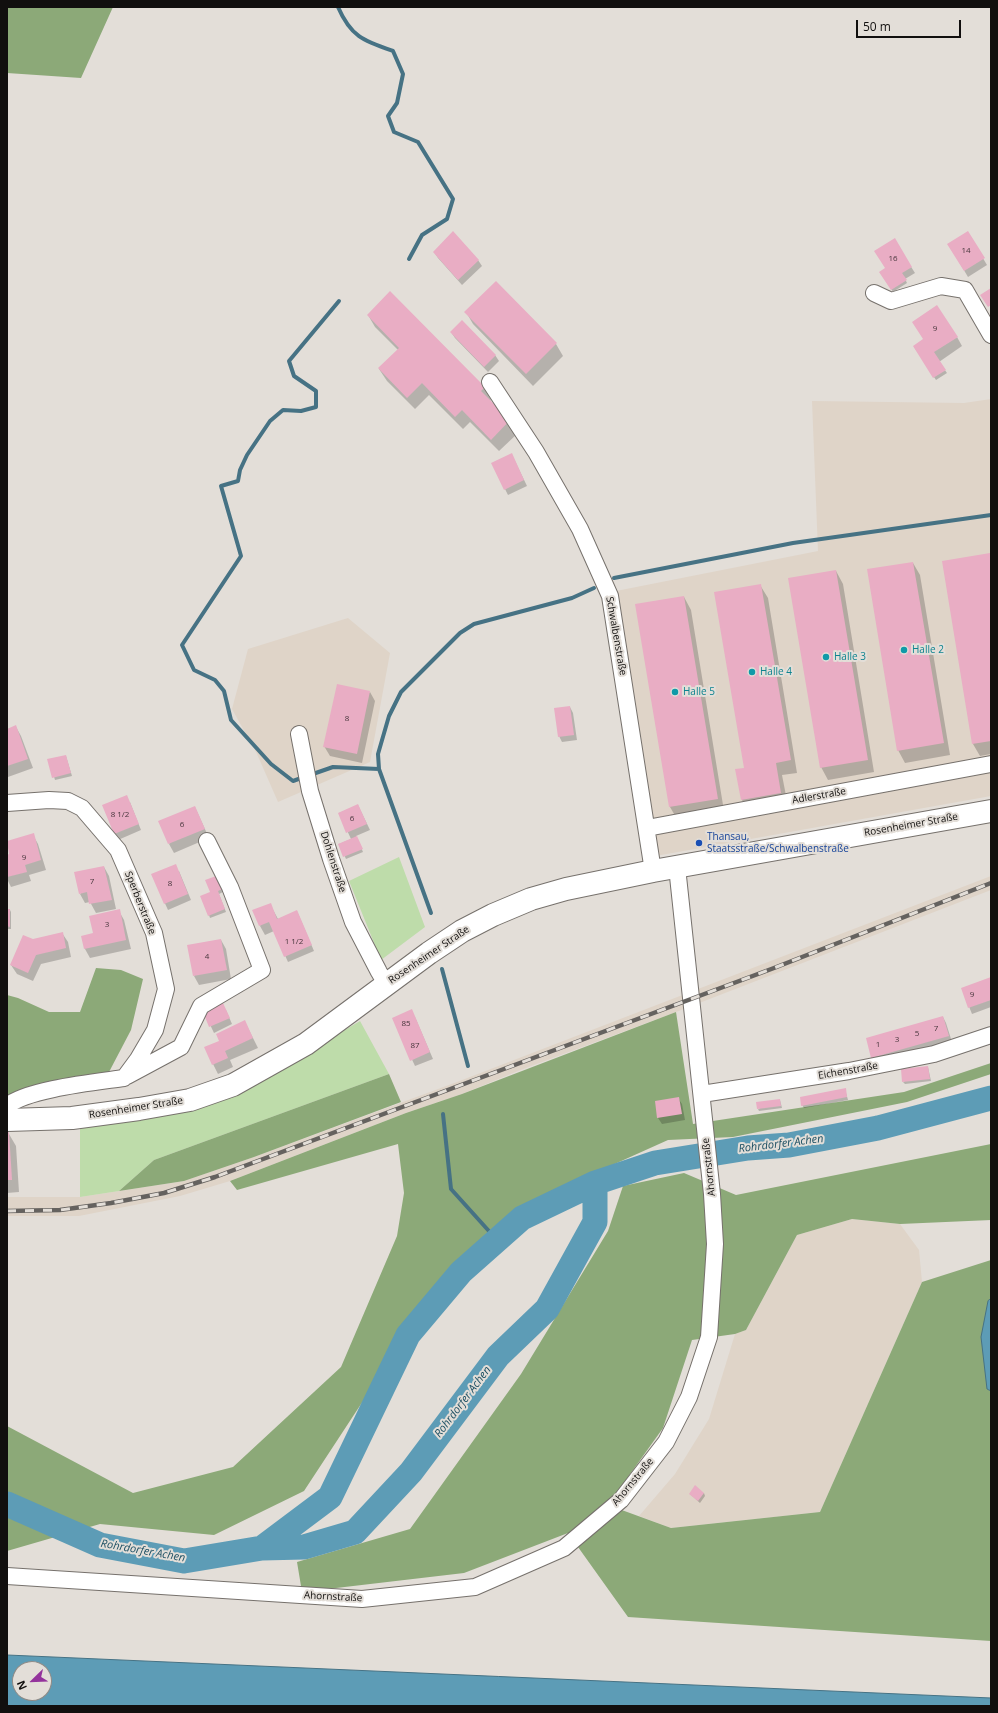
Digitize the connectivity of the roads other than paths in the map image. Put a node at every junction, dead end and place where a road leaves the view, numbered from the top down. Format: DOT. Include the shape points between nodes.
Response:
graph roads {
  1 [pos="874,294"];
  2 [pos="991,335"];
  3 [pos="490,382"];
  4 [pos="299,734"];
  5 [pos="991,764"];
  6 [pos="7,803"];
  7 [pos="991,811"];
  8 [pos="647,828"];
  9 [pos="207,841"];
  10 [pos="677,867"];
  11 [pos="653,871"];
  12 [pos="386,984"];
  13 [pos="991,1035"];
  14 [pos="124,1078"];
  15 [pos="702,1094"];
  16 [pos="7,1106"];
  17 [pos="7,1120"];
  18 [pos="7,1576"];
  1 -- 2 [label="street" via="890,301 940,286 965,290"];
  3 -- 8 [label="street, Schwalbenstraße" via="536,452 580,529 610,596"];
  4 -- 12 [label="street, Dohlenstraße" via="310,791 331,859 353,922"];
  5 -- 8 [label="street, Adlerstraße"];
  6 -- 14 [label="street, Sperberstraße" via="68,800 82,808 118,850 154,933 166,989 155,1030"];
  7 -- 10 [label="main road, Rosenheimer Straße"];
  8 -- 11 [label="street, Schwalbenstraße"];
  9 -- 14 [label="street" via="230,887 262,970 201,1006 181,1047"];
  10 -- 11 [label="main road, Rosenheimer Straße"];
  10 -- 15 [label="street, Ahornstraße"];
  11 -- 12 [label="main road, Rosenheimer Straße" via="566,889 531,899 493,915 462,931"];
  12 -- 17 [label="main road, Rosenheimer Straße" via="306,1044 233,1085 190,1100 139,1109 72,1118"];
  13 -- 15 [label="street, Eichenstraße" via="934,1054 849,1071"];
  14 -- 16 [label="street" via="36,1093 11,1102"];
  15 -- 18 [label="street, Ahornstraße" via="715,1244 709,1337 689,1398 666,1442 621,1500 564,1548 475,1587 362,1599"];
}
